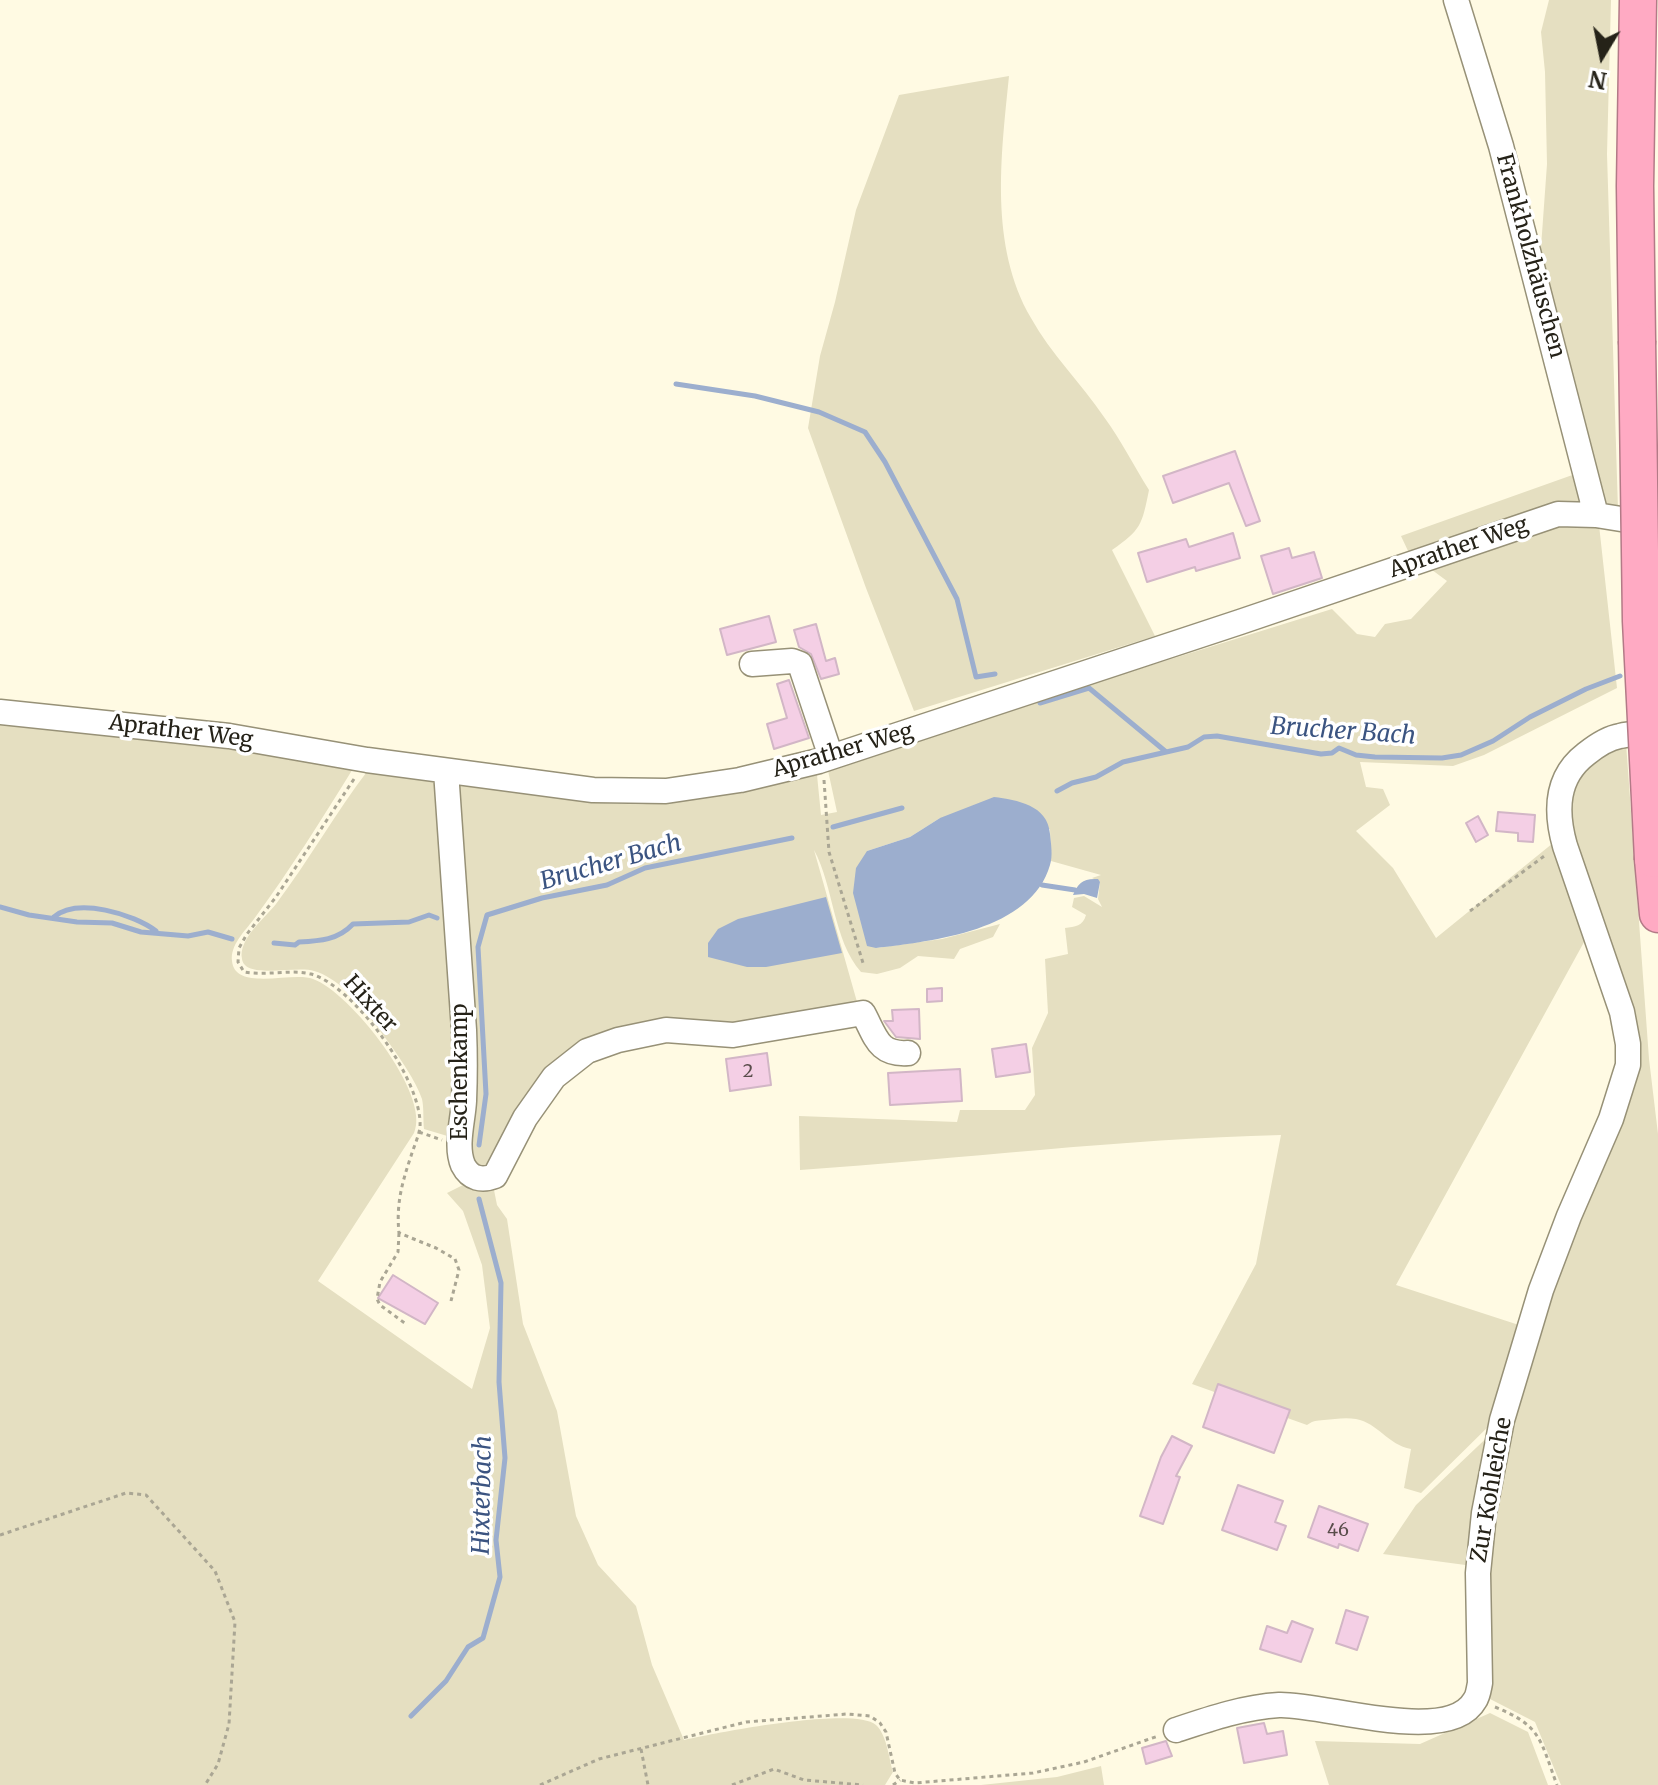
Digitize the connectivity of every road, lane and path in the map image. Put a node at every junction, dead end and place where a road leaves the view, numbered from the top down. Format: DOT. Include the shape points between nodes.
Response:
graph roads {
  1 [pos="1456,0"];
  2 [pos="1638,0"];
  3 [pos="1596,515"];
  4 [pos="1658,525"];
  5 [pos="752,664"];
  6 [pos="0,712"];
  7 [pos="1658,731"];
  8 [pos="825,759"];
  9 [pos="367,760"];
  10 [pos="446,771"];
  11 [pos="1565,846"];
  12 [pos="1470,911"];
  13 [pos="1658,914"];
  14 [pos="863,963"];
  15 [pos="908,1053"];
  16 [pos="399,1233"];
  17 [pos="451,1301"];
  18 [pos="406,1324"];
  19 [pos="0,1535"];
  20 [pos="1476,1699"];
  21 [pos="1176,1730"];
  22 [pos="641,1749"];
  23 [pos="900,1780"];
  24 [pos="205,1785"];
  25 [pos="540,1785"];
  26 [pos="648,1785"];
  27 [pos="732,1785"];
  28 [pos="863,1785"];
  29 [pos="893,1785"];
  30 [pos="1557,1785"];
  1 -- 3 [label="street, Frankholzhäuschen" via="1501,146"];
  2 -- 13 [label="highway, bridge" via="1641,621"];
  3 -- 4 [label="street, Aprather Weg"];
  3 -- 8 [label="street, Aprather Weg" via="1558,514"];
  5 -- 8 [label="street" via="800,664"];
  6 -- 9 [label="street, Aprather Weg" via="229,736"];
  7 -- 11 [label="street, Zur Kohleiche" via="1617,736 1569,769 1558,804"];
  8 -- 10 [label="street, Aprather Weg" via="666,791 593,790"];
  8 -- 14 [label="path" via="829,852"];
  9 -- 10 [label="street, Aprather Weg"];
  9 -- 16 [label="path, Hixter" via="247,934 238,962 244,972 295,972 330,982 380,1037 407,1078 420,1124 398,1194"];
  10 -- 15 [label="street, Eschenkamp" via="465,1041 460,1147 463,1165 472,1176 495,1176 554,1077 587,1051 618,1040 666,1030 733,1035 863,1013 882,1048"];
  11 -- 12 [label="path"];
  11 -- 20 [label="street, Zur Kohleiche" via="1622,1012 1628,1065 1541,1290 1502,1420 1478,1573"];
  16 -- 17 [label="path" via="455,1259 459,1270"];
  16 -- 18 [label="path, Hixter" via="398,1252 380,1282 377,1299"];
  19 -- 24 [label="path" via="126,1493 146,1495 215,1571 235,1622 229,1724 218,1764"];
  20 -- 21 [label="street" via="1462,1713 1429,1722 1281,1705"];
  20 -- 30 [label="path" via="1521,1717 1536,1732"];
  21 -- 23 [label="path" via="1084,1762 1033,1773"];
  22 -- 23 [label="path" via="746,1722 870,1716 886,1732"];
  22 -- 25 [label="path" via="599,1759"];
  22 -- 26 [label="path"];
  23 -- 29 [label="path"];
  27 -- 28 [label="path" via="774,1769 804,1780"];
}
